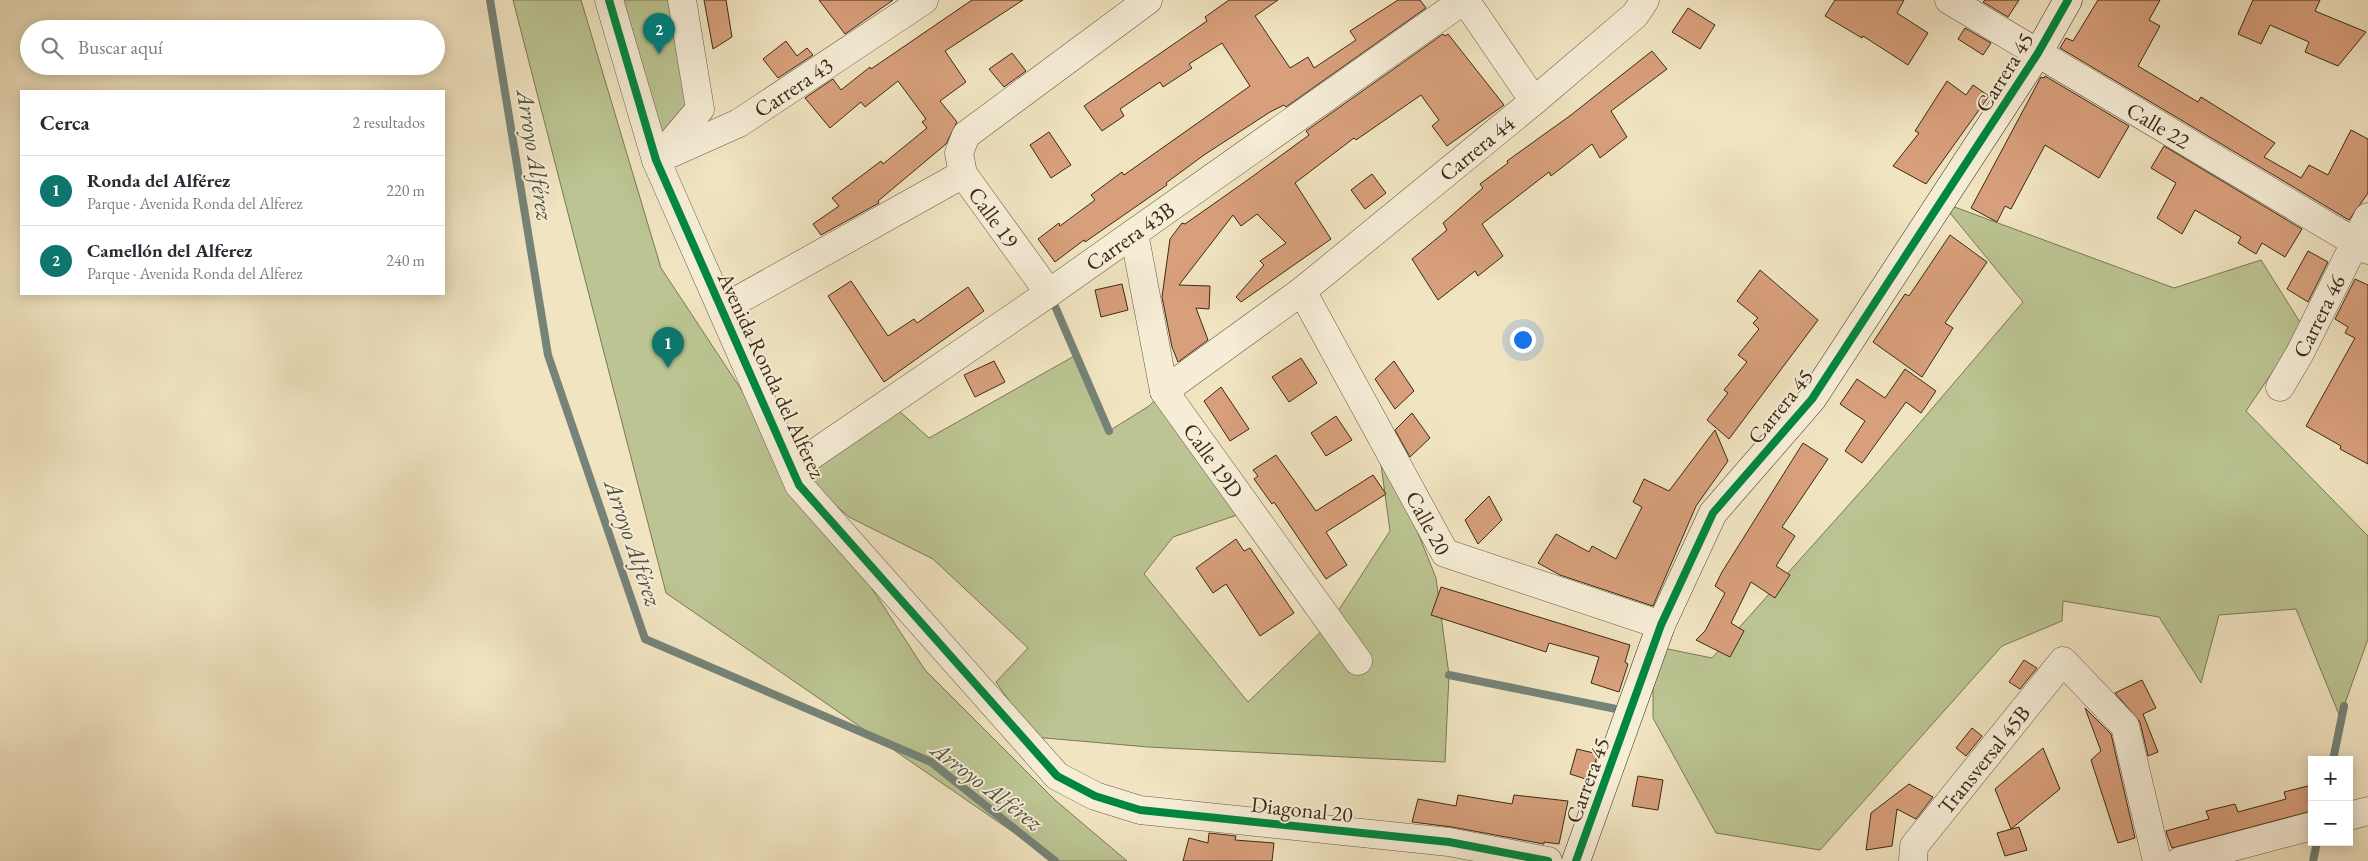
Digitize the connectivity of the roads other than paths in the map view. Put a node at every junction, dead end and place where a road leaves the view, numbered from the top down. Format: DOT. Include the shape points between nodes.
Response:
graph roads {
  1 [pos="609,0"];
  2 [pos="682,0"];
  3 [pos="924,0"];
  4 [pos="1148,0"];
  5 [pos="1465,0"];
  6 [pos="1645,0"];
  7 [pos="1949,0"];
  8 [pos="2068,0"];
  9 [pos="2038,53"];
  10 [pos="1534,101"];
  11 [pos="656,160"];
  12 [pos="963,174"];
  13 [pos="2368,217"];
  14 [pos="1134,233"];
  15 [pos="2362,246"];
  16 [pos="1302,291"];
  17 [pos="1049,293"];
  18 [pos="722,309"];
  19 [pos="2280,387"];
  20 [pos="1164,392"];
  21 [pos="793,468"];
  22 [pos="1661,626"];
  23 [pos="1358,661"];
  24 [pos="1057,776"];
  25 [pos="2368,811"];
  26 [pos="2353,815"];
  27 [pos="2308,827"];
  28 [pos="1548,861"];
  29 [pos="1576,861"];
  30 [pos="1913,861"];
  31 [pos="2157,861"];
  32 [pos="2180,861"];
  1 -- 11 [label="street, Avenida Ronda del Alferez"];
  2 -- 11 [label="street" via="700,109"];
  3 -- 11 [label="street, Carrera 43" via="740,123"];
  4 -- 12 [label="street, Calle 19" via="966,135 960,153"];
  5 -- 10 [label="street"];
  5 -- 14 [label="street, Carrera 43B"];
  6 -- 10 [label="street, Carrera 44" via="1635,15"];
  7 -- 9 [label="street, Calle 22"];
  8 -- 9 [label="street, Carrera 45"];
  9 -- 15 [label="street, Calle 22"];
  9 -- 22 [label="street, Carrera 45" via="1812,400 1713,513"];
  10 -- 16 [label="street, Carrera 44"];
  11 -- 18 [label="street, Avenida Ronda del Alferez"];
  12 -- 17 [label="street, Calle 19"];
  12 -- 18 [label="street"];
  13 -- 15 [label="street, Carrera 46"];
  14 -- 17 [label="street, Carrera 43B"];
  14 -- 20 [label="street, Calle 19D"];
  15 -- 19 [label="street, Carrera 46"];
  16 -- 20 [label="street, Carrera 44"];
  16 -- 22 [label="street, Calle 20" via="1445,553"];
  17 -- 21 [label="street, Carrera 43B"];
  18 -- 21 [label="street, Avenida Ronda del Alferez"];
  20 -- 23 [label="street, Calle 19D"];
  21 -- 24 [label="street, Avenida Ronda del Alferez" via="799,484"];
  22 -- 29 [label="street, Carrera 45"];
  24 -- 28 [label="street, Diagonal 20" via="1096,796 1140,810 1449,842"];
  25 -- 26 [label="street"];
  27 -- 32 [label="street"];
  30 -- 31 [label="street, Transversal 45B" via="1914,846 2063,661 2125,726"];
}
